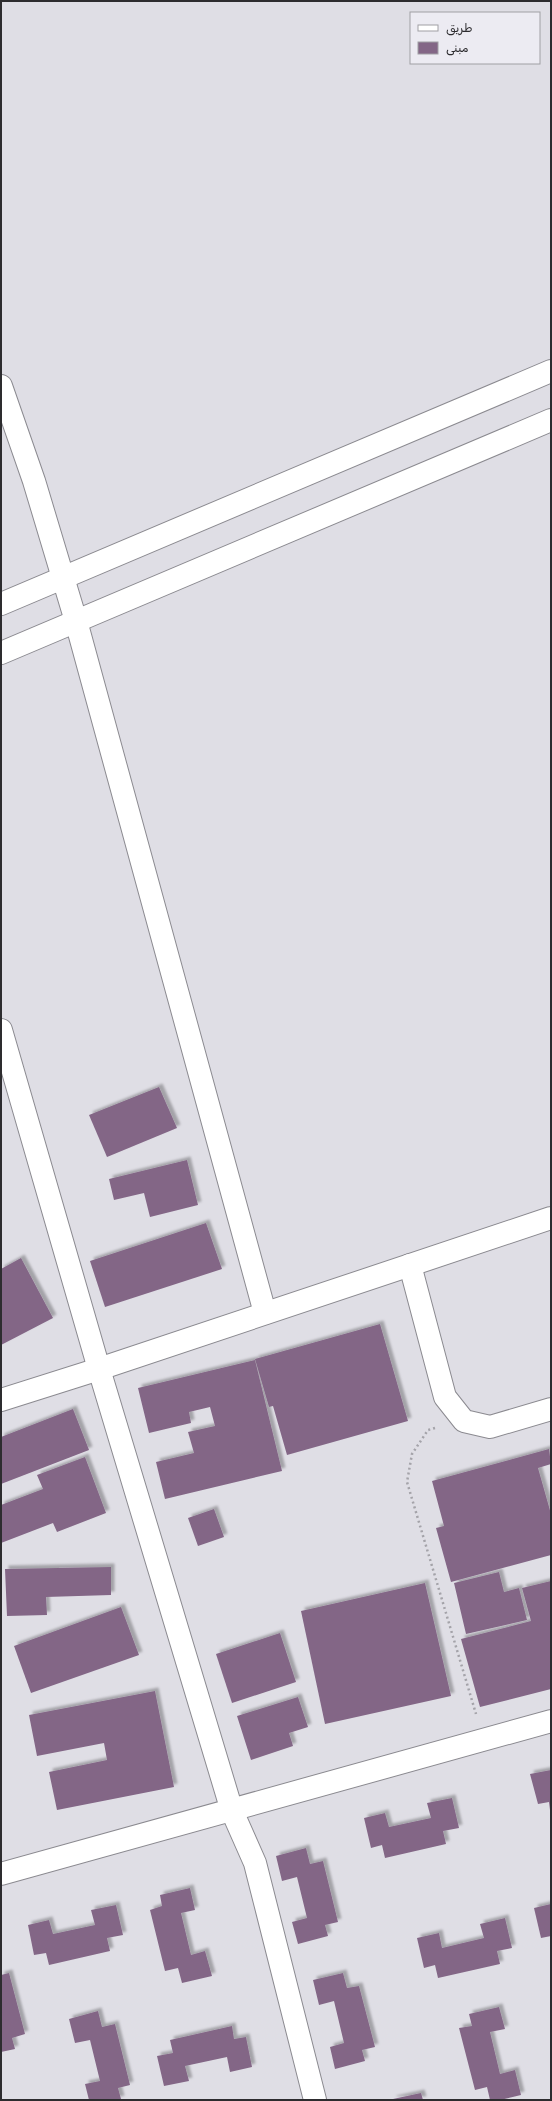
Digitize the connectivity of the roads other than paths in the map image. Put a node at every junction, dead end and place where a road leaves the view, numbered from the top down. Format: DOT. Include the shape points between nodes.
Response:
graph roads {
  1 [pos="551,371"];
  2 [pos="1,386"];
  3 [pos="551,420"];
  4 [pos="1,604"];
  5 [pos="76,621"];
  6 [pos="1,653"];
  7 [pos="1,1030"];
  8 [pos="551,1218"];
  9 [pos="410,1265"];
  10 [pos="265,1313"];
  11 [pos="100,1369"];
  12 [pos="1,1400"];
  13 [pos="551,1409"];
  14 [pos="551,1721"];
  15 [pos="232,1810"];
  16 [pos="1,1874"];
  17 [pos="315,2100"];
  1 -- 4 [label="street"];
  2 -- 5 [label="street" via="34,481"];
  3 -- 5 [label="street"];
  5 -- 6 [label="street"];
  5 -- 10 [label="street"];
  7 -- 11 [label="street"];
  8 -- 9 [label="street"];
  9 -- 10 [label="street"];
  9 -- 13 [label="street" via="446,1397 464,1421 490,1427"];
  10 -- 11 [label="street"];
  11 -- 12 [label="street"];
  11 -- 15 [label="street"];
  14 -- 15 [label="street"];
  15 -- 16 [label="street"];
  15 -- 17 [label="street" via="255,1863"];
}
